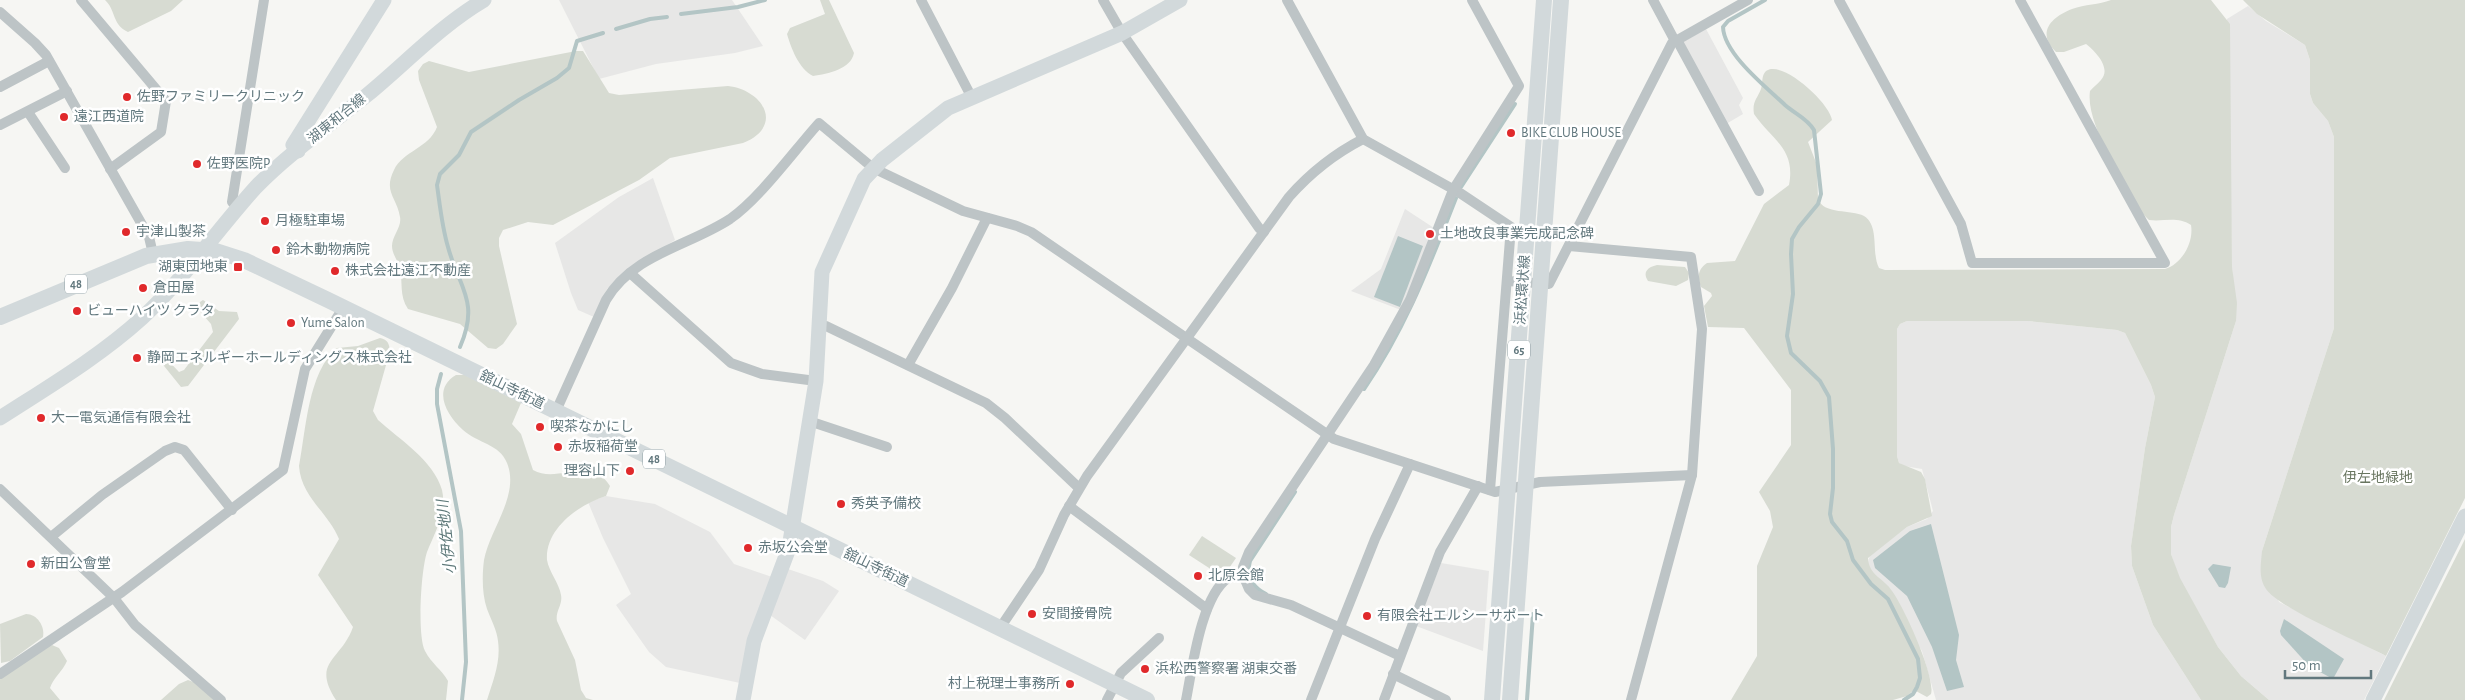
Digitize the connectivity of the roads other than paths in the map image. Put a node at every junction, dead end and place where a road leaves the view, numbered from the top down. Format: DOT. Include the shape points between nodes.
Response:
graph roads {
  1 [pos="81,0"];
  2 [pos="264,0"];
  3 [pos="384,0"];
  4 [pos="484,0"];
  5 [pos="921,0"];
  6 [pos="1104,0"];
  7 [pos="1180,0"];
  8 [pos="1287,0"];
  9 [pos="1472,0"];
  10 [pos="1544,0"];
  11 [pos="1561,0"];
  12 [pos="1653,0"];
  13 [pos="1748,0"];
  14 [pos="1839,0"];
  15 [pos="2020,0"];
  16 [pos="0,12"];
  17 [pos="1122,33"];
  18 [pos="1676,41"];
  19 [pos="49,61"];
  20 [pos="0,87"];
  21 [pos="66,91"];
  22 [pos="971,96"];
  23 [pos="28,112"];
  24 [pos="0,125"];
  25 [pos="1363,138"];
  26 [pos="298,151"];
  27 [pos="65,168"];
  28 [pos="873,168"];
  29 [pos="110,169"];
  30 [pos="1453,190"];
  31 [pos="1759,191"];
  32 [pos="238,208"];
  33 [pos="987,218"];
  34 [pos="1264,232"];
  35 [pos="1569,246"];
  36 [pos="203,250"];
  37 [pos="153,254"];
  38 [pos="630,273"];
  39 [pos="1507,281"];
  40 [pos="1524,282"];
  41 [pos="1541,283"];
  42 [pos="343,308"];
  43 [pos="0,317"];
  44 [pos="818,325"];
  45 [pos="1187,339"];
  46 [pos="908,365"];
  47 [pos="816,381"];
  48 [pos="556,411"];
  49 [pos="0,418"];
  50 [pos="809,421"];
  51 [pos="1326,434"];
  52 [pos="887,447"];
  53 [pos="1410,464"];
  54 [pos="1692,475"];
  55 [pos="1526,485"];
  56 [pos="1478,486"];
  57 [pos="1080,488"];
  58 [pos="0,489"];
  59 [pos="1509,489"];
  60 [pos="1490,490"];
  61 [pos="1069,506"];
  62 [pos="232,510"];
  63 [pos="2465,516"];
  64 [pos="793,527"];
  65 [pos="50,537"];
  66 [pos="1243,575"];
  67 [pos="114,598"];
  68 [pos="1207,609"];
  69 [pos="1000,628"];
  70 [pos="1340,628"];
  71 [pos="1159,638"];
  72 [pos="1497,645"];
  73 [pos="1514,646"];
  74 [pos="1400,656"];
  75 [pos="0,674"];
  76 [pos="1393,674"];
  77 [pos="1115,684"];
  78 [pos="221,700"];
  79 [pos="743,700"];
  80 [pos="1106,700"];
  81 [pos="1147,700"];
  82 [pos="1186,700"];
  83 [pos="1311,700"];
  84 [pos="1384,700"];
  85 [pos="1446,700"];
  86 [pos="1492,700"];
  87 [pos="1510,700"];
  88 [pos="1631,700"];
  89 [pos="2373,700"];
  1 -- 29 [label="street" via="166,101 161,132"];
  2 -- 32 [label="street" via="232,202"];
  3 -- 26 [label="street" via="292,145"];
  4 -- 26 [label="street, 湖東和合線" via="445,26"];
  5 -- 22 [label="street"];
  6 -- 17 [label="street"];
  7 -- 17 [label="street"];
  8 -- 25 [label="street"];
  9 -- 30 [label="street" via="1519,86"];
  10 -- 40 [label="main road, 浜松環状線 / 65"];
  11 -- 41 [label="main road, 浜松環状線 / 65"];
  12 -- 18 [label="street"];
  13 -- 18 [label="street"];
  14 -- 15 [label="street" via="1961,224 1972,263 2165,263"];
  16 -- 19 [label="street" via="35,43"];
  17 -- 22 [label="street"];
  17 -- 34 [label="street"];
  18 -- 31 [label="street"];
  18 -- 35 [label="street" via="1672,43"];
  19 -- 20 [label="street"];
  19 -- 21 [label="street"];
  21 -- 23 [label="street"];
  21 -- 29 [label="street"];
  22 -- 28 [label="street" via="931,119"];
  23 -- 24 [label="street"];
  23 -- 27 [label="street"];
  25 -- 30 [label="street"];
  25 -- 34 [label="street" via="1315,170 1289,197"];
  26 -- 32 [label="street, 湖東和合線"];
  28 -- 33 [label="street" via="955,208"];
  28 -- 38 [label="street" via="819,123 750,202 730,219 679,243"];
  28 -- 44 [label="street" via="857,191 825,263"];
  29 -- 37 [label="street" via="149,238"];
  30 -- 39 [label="street" via="1511,227"];
  30 -- 51 [label="street" via="1410,300 1374,365"];
  32 -- 36 [label="street, 湖東和合線"];
  33 -- 45 [label="street" via="1031,232"];
  33 -- 46 [label="street"];
  34 -- 45 [label="street"];
  35 -- 41 [label="street" via="1549,284"];
  35 -- 54 [label="street" via="1691,256 1702,329"];
  36 -- 37 [label="main road, 舘山寺街道 / 48"];
  36 -- 42 [label="main road, 舘山寺街道 / 48" via="244,260"];
  36 -- 49 [label="street, 湖東和合線" via="161,299 122,336"];
  37 -- 43 [label="main road, 舘山寺街道 / 48"];
  38 -- 47 [label="street" via="731,363 762,374"];
  38 -- 48 [label="street" via="606,300"];
  39 -- 40 [label="street"];
  39 -- 60 [label="street"];
  40 -- 41 [label="street"];
  40 -- 59 [label="main road, 浜松環状線 / 65"];
  41 -- 55 [label="main road, 浜松環状線 / 65"];
  42 -- 48 [label="main road, 舘山寺街道 / 48"];
  42 -- 62 [label="street" via="305,369 283,470"];
  44 -- 46 [label="street"];
  44 -- 47 [label="street"];
  45 -- 51 [label="street"];
  45 -- 57 [label="street"];
  46 -- 57 [label="street" via="996,410"];
  47 -- 50 [label="street"];
  48 -- 64 [label="main road, 舘山寺街道 / 48"];
  50 -- 52 [label="street"];
  50 -- 64 [label="street"];
  51 -- 53 [label="street"];
  51 -- 66 [label="street" via="1248,552 1242,567"];
  53 -- 56 [label="street"];
  53 -- 70 [label="street"];
  54 -- 55 [label="street"];
  54 -- 88 [label="street"];
  55 -- 59 [label="street"];
  55 -- 73 [label="main road, 浜松環状線 / 65"];
  56 -- 60 [label="street"];
  56 -- 74 [label="street" via="1440,552"];
  57 -- 61 [label="street"];
  58 -- 65 [label="street"];
  59 -- 60 [label="street"];
  59 -- 72 [label="main road, 浜松環状線 / 65"];
  61 -- 68 [label="street"];
  61 -- 69 [label="street" via="1039,570"];
  62 -- 65 [label="street" via="184,450 175,448 165,451 102,495"];
  62 -- 67 [label="street"];
  63 -- 89 [label="street"];
  64 -- 69 [label="main road, 舘山寺街道 / 48"];
  64 -- 79 [label="street" via="789,548 754,641"];
  65 -- 67 [label="street"];
  66 -- 68 [label="street" via="1232,576 1224,582"];
  66 -- 70 [label="street" via="1249,590 1255,595 1287,603"];
  67 -- 75 [label="street"];
  67 -- 78 [label="street" via="135,625"];
  68 -- 82 [label="street"];
  69 -- 77 [label="main road, 舘山寺街道 / 48"];
  70 -- 74 [label="street"];
  70 -- 83 [label="street"];
  71 -- 77 [label="street" via="1121,674"];
  72 -- 73 [label="main road"];
  72 -- 86 [label="main road, 浜松環状線 / 65"];
  73 -- 87 [label="main road, 浜松環状線 / 65"];
  74 -- 76 [label="street"];
  76 -- 84 [label="street"];
  76 -- 85 [label="street"];
  77 -- 80 [label="street"];
  77 -- 81 [label="main road, 舘山寺街道 / 48"];
}
